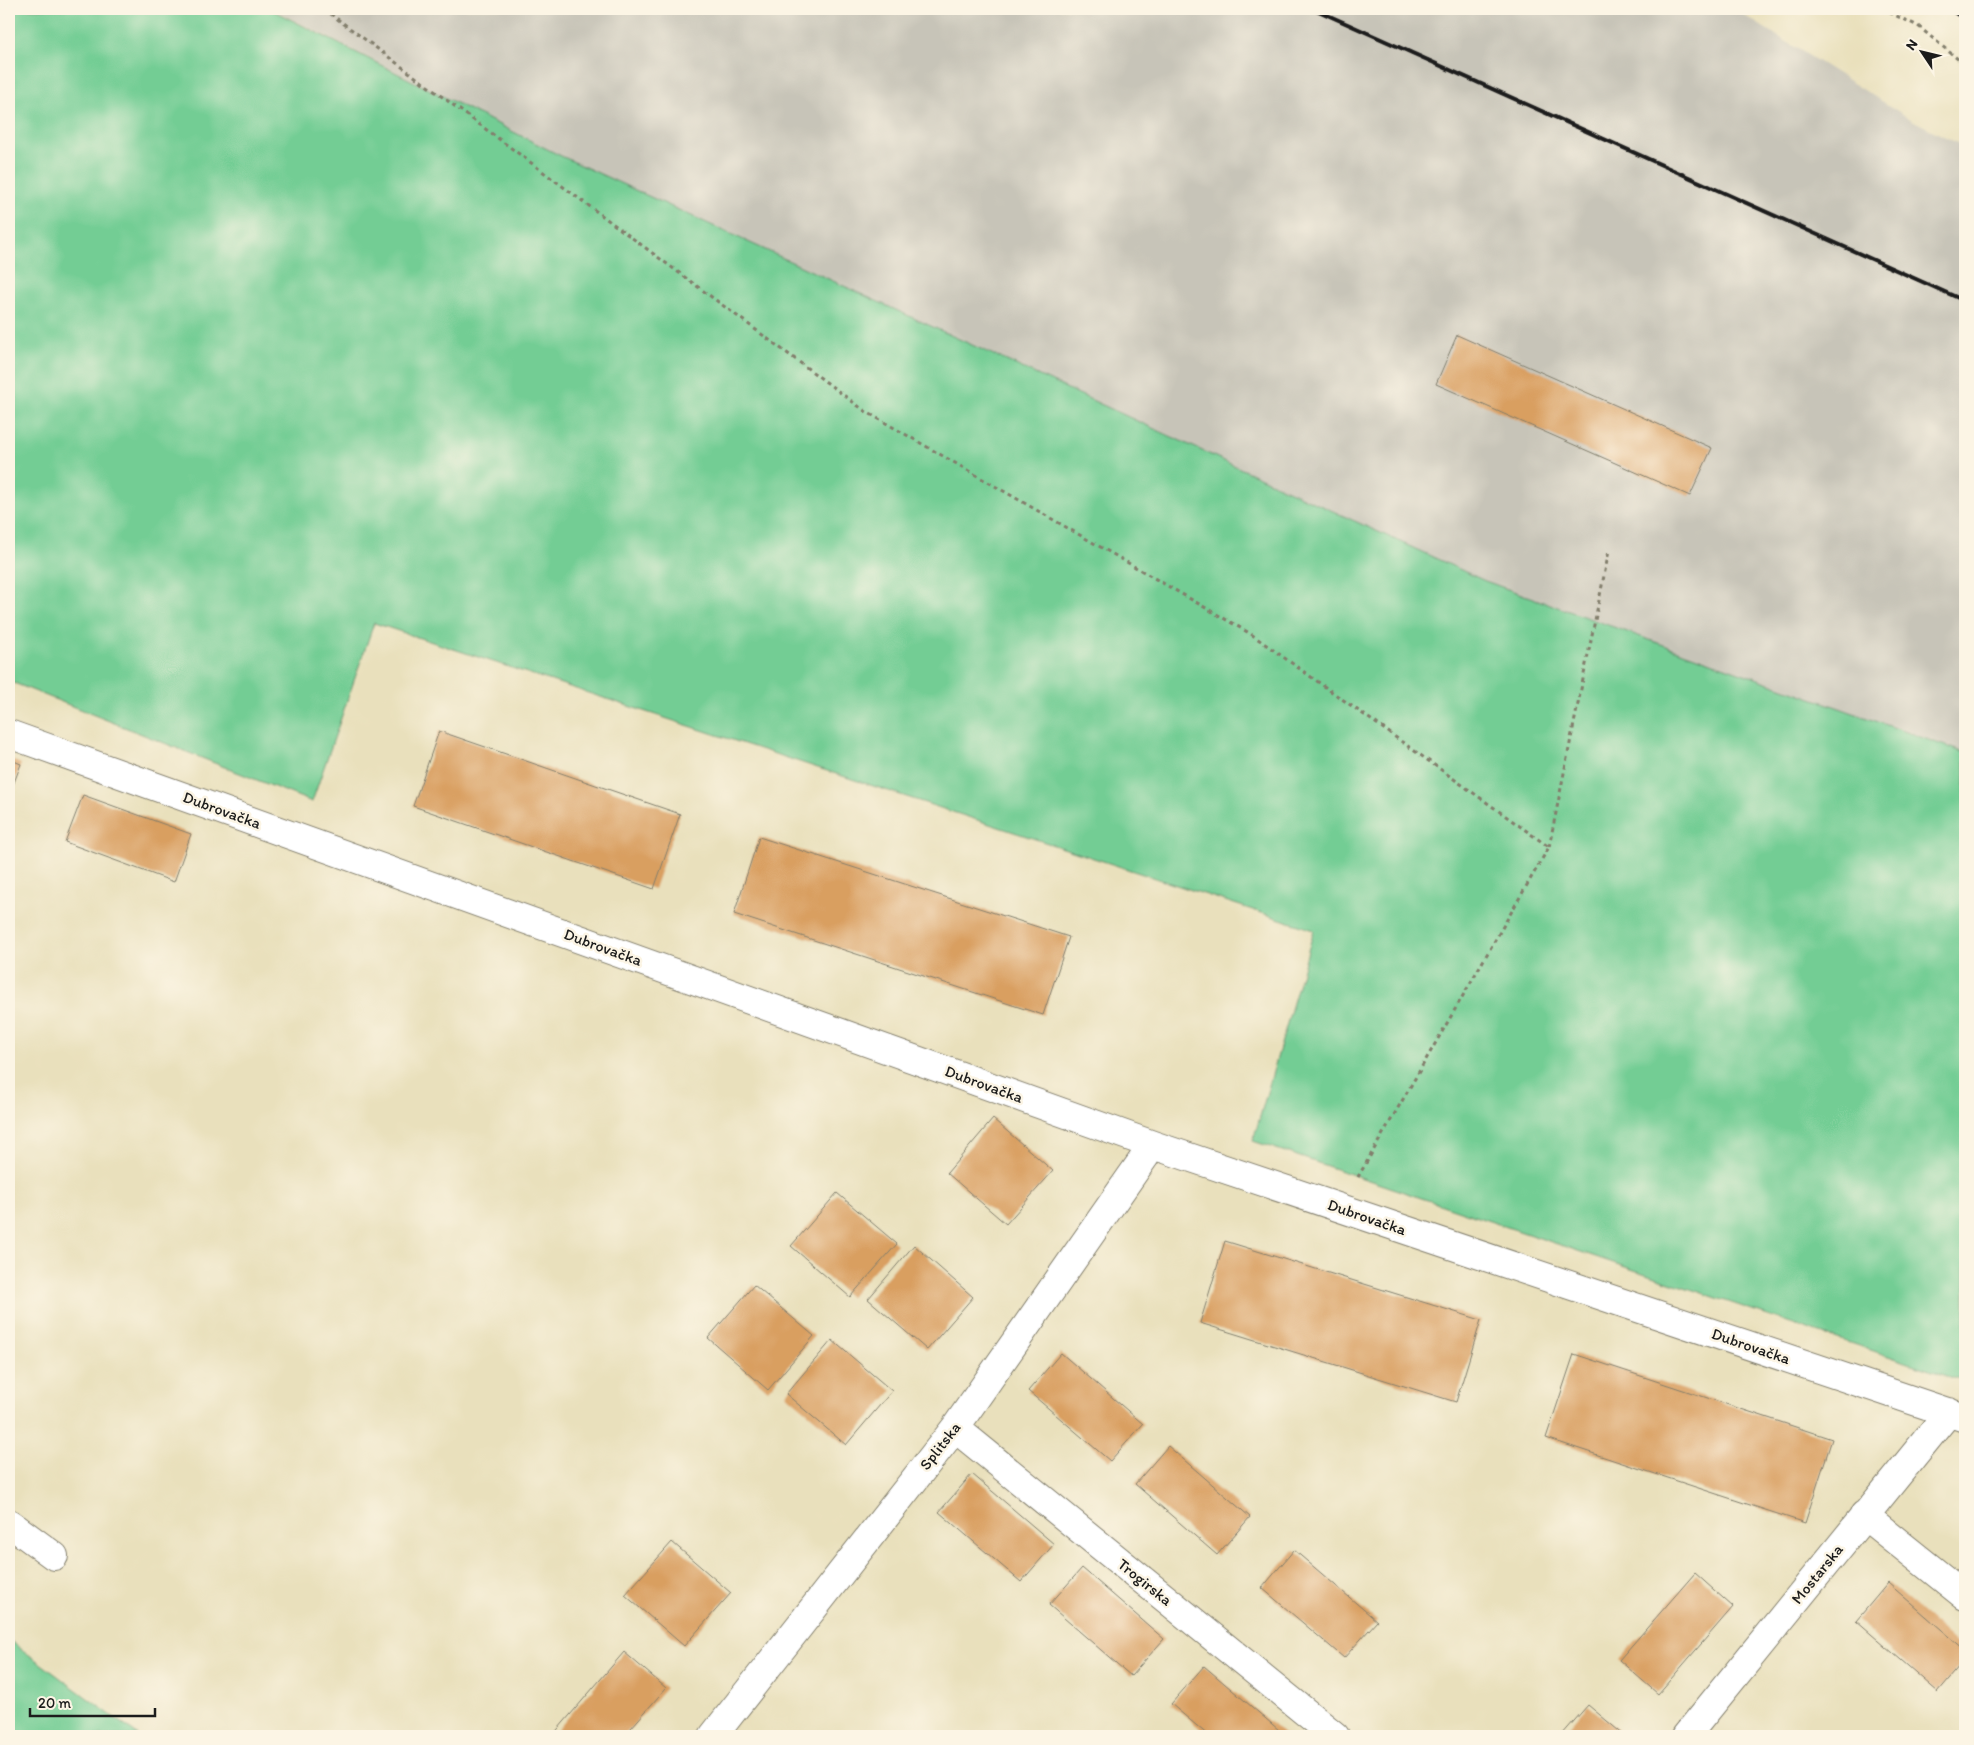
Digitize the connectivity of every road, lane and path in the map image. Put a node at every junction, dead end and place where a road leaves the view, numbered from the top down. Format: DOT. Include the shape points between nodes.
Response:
graph roads {
  1 [pos="324,9"];
  2 [pos="1882,9"];
  3 [pos="1965,65"];
  4 [pos="1609,551"];
  5 [pos="9,734"];
  6 [pos="1549,847"];
  7 [pos="1153,1145"];
  8 [pos="1340,1208"];
  9 [pos="1957,1415"];
  10 [pos="955,1428"];
  11 [pos="1864,1515"];
  12 [pos="9,1523"];
  13 [pos="54,1556"];
  14 [pos="1965,1596"];
  15 [pos="713,1736"];
  16 [pos="1335,1736"];
  17 [pos="1686,1736"];
  1 -- 6 [label="path" via="865,411 1252,634"];
  2 -- 3 [label="path" via="1918,26"];
  4 -- 6 [label="path"];
  5 -- 7 [label="street, Dubrovačka"];
  6 -- 8 [label="path"];
  7 -- 8 [label="street, Dubrovačka"];
  7 -- 10 [label="street, Splitska"];
  8 -- 9 [label="street, Dubrovačka"];
  9 -- 11 [label="street, Mostarska"];
  10 -- 15 [label="street, Splitska"];
  10 -- 16 [label="street, Trogirska"];
  11 -- 14 [label="street"];
  11 -- 17 [label="street, Mostarska"];
  12 -- 13 [label="street"];
}
